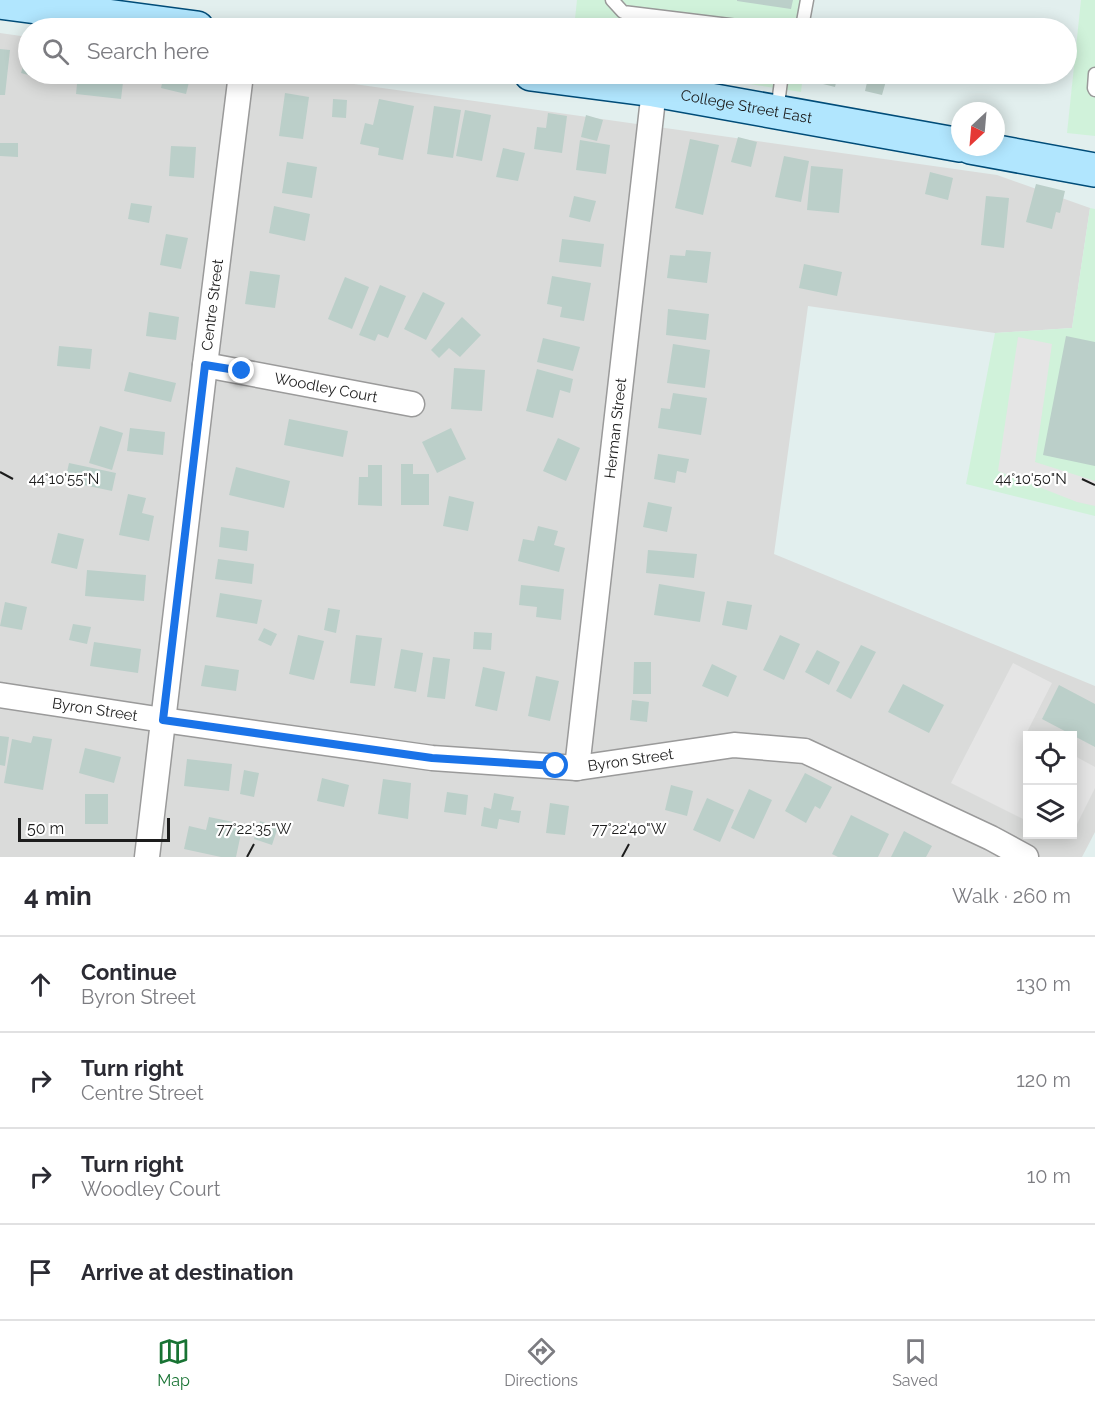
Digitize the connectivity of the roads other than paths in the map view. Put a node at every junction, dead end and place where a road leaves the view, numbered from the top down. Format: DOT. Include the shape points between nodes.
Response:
graph roads {
  1 [pos="612,0"];
  2 [pos="807,0"];
  3 [pos="0,2"];
  4 [pos="121,18"];
  5 [pos="644,18"];
  6 [pos="804,18"];
  7 [pos="1095,74"];
  8 [pos="240,84"];
  9 [pos="634,84"];
  10 [pos="781,84"];
  11 [pos="655,86"];
  12 [pos="1095,90"];
  13 [pos="777,112"];
  14 [pos="951,143"];
  15 [pos="1005,153"];
  16 [pos="1095,170"];
  17 [pos="205,365"];
  18 [pos="412,404"];
  19 [pos="0,695"];
  20 [pos="163,720"];
  21 [pos="577,768"];
  22 [pos="147,857"];
  23 [pos="1026,857"];
  1 -- 5 [label="lane" via="623,12"];
  2 -- 6 [label="lane"];
  3 -- 4 [label="main road"];
  7 -- 12 [label="lane"];
  8 -- 17 [label="street, Centre Street"];
  9 -- 11 [label="main road, College Street East"];
  10 -- 13 [label="lane"];
  11 -- 13 [label="main road, College Street East"];
  11 -- 21 [label="street, Herman Street"];
  13 -- 14 [label="main road, College Street East"];
  15 -- 16 [label="main road"];
  17 -- 18 [label="street, Woodley Court"];
  17 -- 20 [label="street, Centre Street"];
  19 -- 20 [label="street, Byron Street"];
  20 -- 21 [label="street, Byron Street" via="432,758"];
  20 -- 22 [label="street, Centre Street"];
  21 -- 23 [label="street, Byron Street" via="734,745 805,751"];
}
